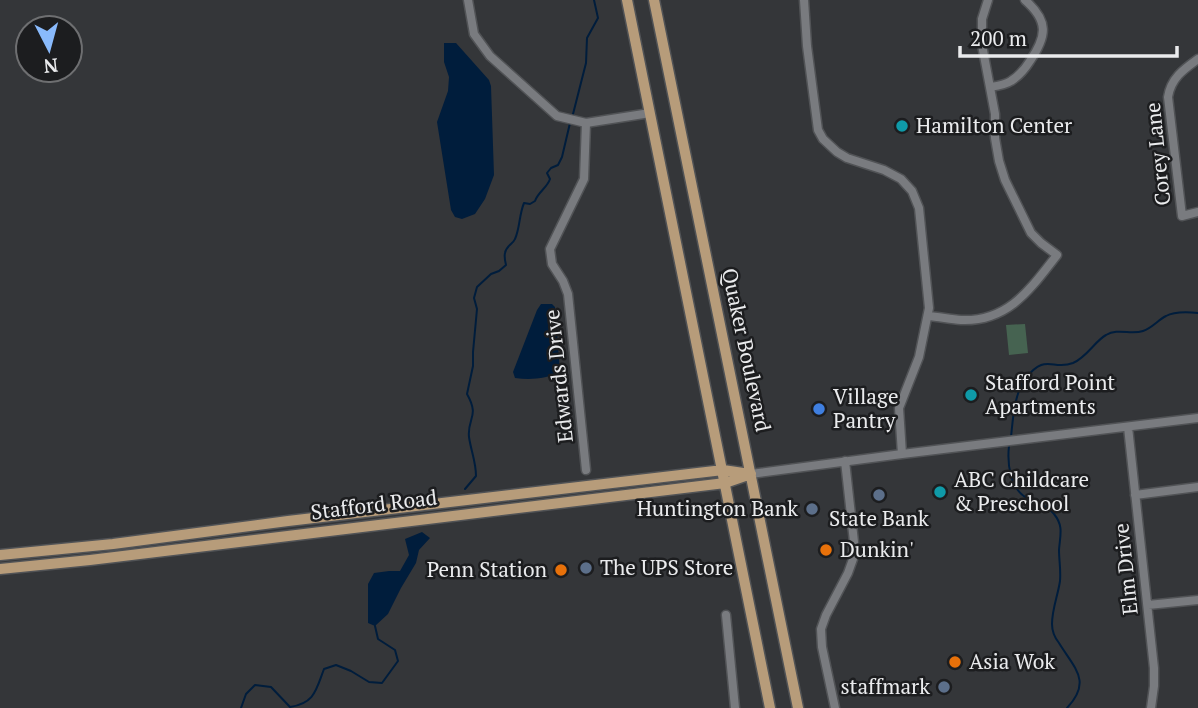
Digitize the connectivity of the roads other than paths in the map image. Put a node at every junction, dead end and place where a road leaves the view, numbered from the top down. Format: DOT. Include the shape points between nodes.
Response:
graph roads {
  1 [pos="468,0"];
  2 [pos="627,0"];
  3 [pos="654,0"];
  4 [pos="804,0"];
  5 [pos="988,0"];
  6 [pos="1026,0"];
  7 [pos="1198,59"];
  8 [pos="990,87"];
  9 [pos="650,113"];
  10 [pos="584,122"];
  11 [pos="1198,212"];
  12 [pos="928,316"];
  13 [pos="1198,418"];
  14 [pos="1128,427"];
  15 [pos="902,454"];
  16 [pos="845,461"];
  17 [pos="586,470"];
  18 [pos="723,470"];
  19 [pos="751,474"];
  20 [pos="725,483"];
  21 [pos="1198,487"];
  22 [pos="1135,495"];
  23 [pos="0,555"];
  24 [pos="0,569"];
  25 [pos="1198,600"];
  26 [pos="1148,606"];
  27 [pos="726,615"];
  28 [pos="735,708"];
  29 [pos="770,708"];
  30 [pos="798,708"];
  31 [pos="835,708"];
  32 [pos="1151,708"];
  1 -- 10 [label="street" via="474,34 490,56 558,116"];
  2 -- 9 [label="main road"];
  3 -- 19 [label="main road, Quaker Boulevard"];
  4 -- 12 [label="street" via="818,130 837,152 895,175 912,191 921,219"];
  5 -- 8 [label="street" via="982,45"];
  6 -- 8 [label="street" via="1040,13 1043,37 1023,72 1009,83"];
  7 -- 11 [label="street, Corey Lane" via="1178,75 1168,97 1182,216"];
  8 -- 12 [label="street" via="1005,180 1031,233 1057,255 1021,298 992,316 962,320"];
  9 -- 10 [label="street"];
  9 -- 18 [label="main road"];
  10 -- 17 [label="street, Edwards Drive" via="584,178 550,249 552,264 568,294"];
  12 -- 15 [label="street" via="919,357 898,408"];
  13 -- 14 [label="street, Stafford Road"];
  14 -- 15 [label="street, Stafford Road"];
  14 -- 22 [label="street, Elm Drive"];
  15 -- 16 [label="street, Stafford Road"];
  16 -- 19 [label="street, Stafford Road"];
  16 -- 31 [label="street" via="853,559 821,629"];
  18 -- 19 [label="main road, Stafford Road"];
  18 -- 20 [label="main road"];
  18 -- 23 [label="main road, Stafford Road"];
  19 -- 20 [label="main road, Stafford Road"];
  19 -- 30 [label="main road, Quaker Boulevard"];
  20 -- 24 [label="main road, Stafford Road"];
  20 -- 29 [label="main road"];
  21 -- 22 [label="street"];
  22 -- 26 [label="street, Elm Drive"];
  25 -- 26 [label="street"];
  26 -- 32 [label="street, Elm Drive" via="1154,668"];
  27 -- 28 [label="street"];
}
